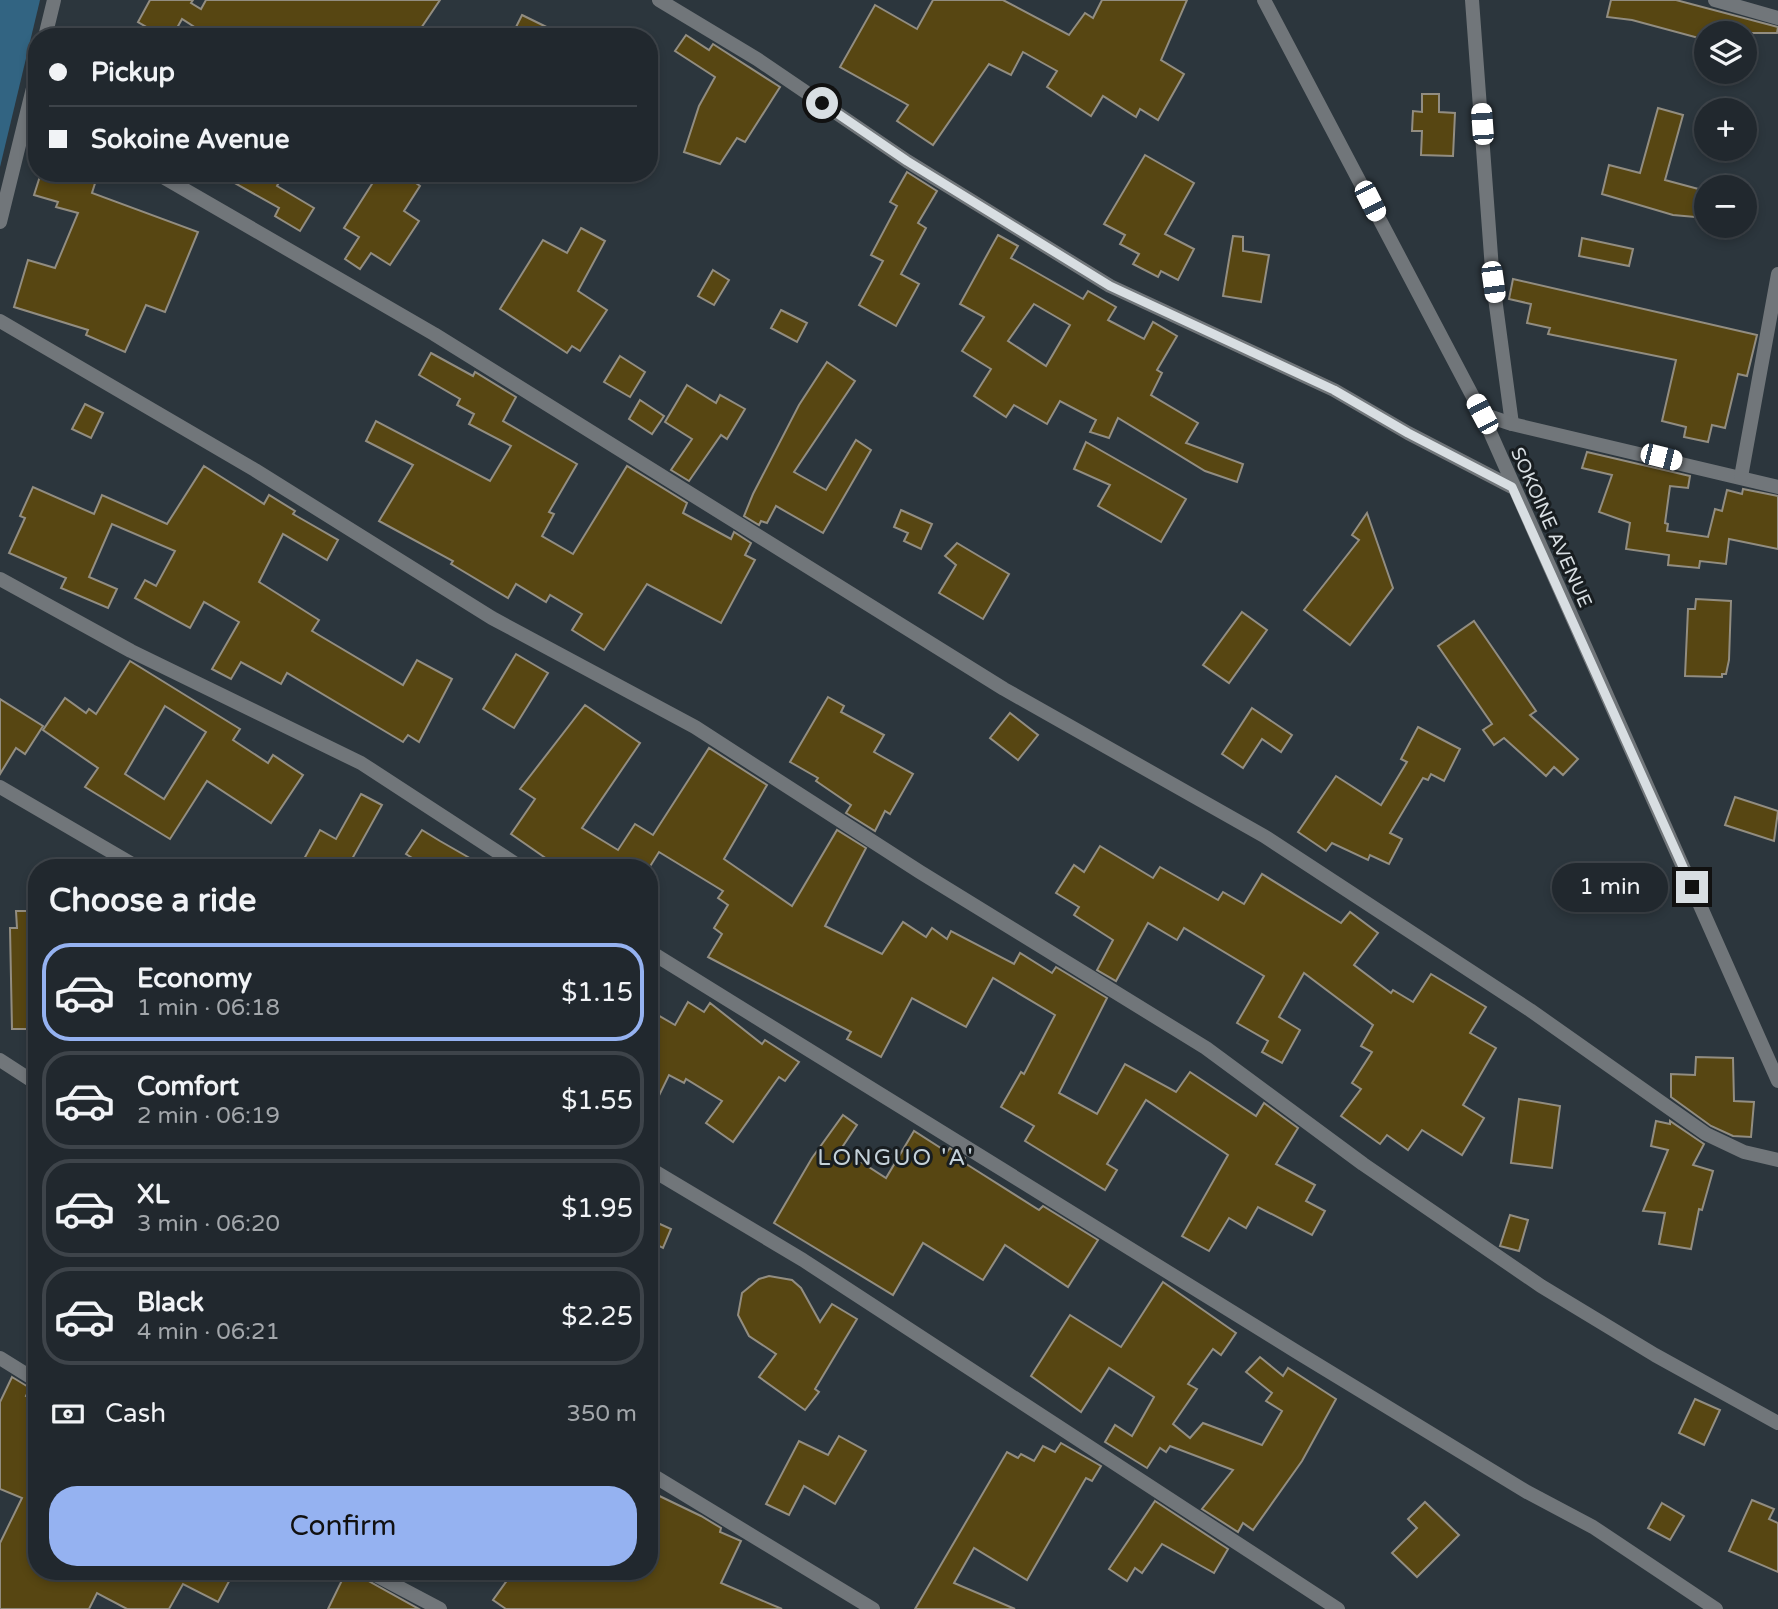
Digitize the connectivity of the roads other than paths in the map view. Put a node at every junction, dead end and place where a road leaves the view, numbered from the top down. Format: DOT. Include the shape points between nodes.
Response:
graph roads {
  1 [pos="54,0"];
  2 [pos="659,0"];
  3 [pos="1264,0"];
  4 [pos="1472,0"];
  5 [pos="1715,0"];
  6 [pos="1778,18"];
  7 [pos="47,28"];
  8 [pos="28,119"];
  9 [pos="172,182"];
  10 [pos="0,222"];
  11 [pos="1778,274"];
  12 [pos="0,321"];
  13 [pos="1482,414"];
  14 [pos="1512,424"];
  15 [pos="1741,477"];
  16 [pos="1512,487"];
  17 [pos="1778,487"];
  18 [pos="0,579"];
  19 [pos="0,787"];
  20 [pos="124,859"];
  21 [pos="508,859"];
  22 [pos="658,957"];
  23 [pos="0,1060"];
  24 [pos="28,1078"];
  25 [pos="1778,1081"];
  26 [pos="1778,1160"];
  27 [pos="658,1173"];
  28 [pos="0,1358"];
  29 [pos="28,1375"];
  30 [pos="1778,1423"];
  31 [pos="658,1478"];
  32 [pos="385,1580"];
  33 [pos="440,1609"];
  34 [pos="873,1609"];
  35 [pos="1338,1609"];
  36 [pos="1716,1609"];
  1 -- 7 [label="street"];
  2 -- 16 [label="street" via="1110,286 1334,390"];
  3 -- 13 [label="street, SOKOINE AVENUE"];
  4 -- 14 [label="street" via="1493,282"];
  5 -- 6 [label="street"];
  8 -- 10 [label="street"];
  9 -- 26 [label="street" via="434,334 1004,689 1265,836 1520,1003 1706,1134 1744,1152"];
  11 -- 15 [label="street"];
  12 -- 30 [label="street" via="255,470 492,618 695,727 1206,1048 1363,1164 1541,1286"];
  13 -- 14 [label="street"];
  13 -- 16 [label="street, SOKOINE AVENUE"];
  14 -- 15 [label="street"];
  15 -- 17 [label="street"];
  16 -- 25 [label="street, SOKOINE AVENUE"];
  18 -- 21 [label="street" via="131,651 361,763"];
  19 -- 20 [label="street"];
  22 -- 36 [label="street" via="1297,1352 1593,1527"];
  23 -- 24 [label="street"];
  27 -- 35 [label="street" via="803,1260"];
  28 -- 29 [label="street"];
  31 -- 34 [label="street"];
  32 -- 33 [label="street"];
}
